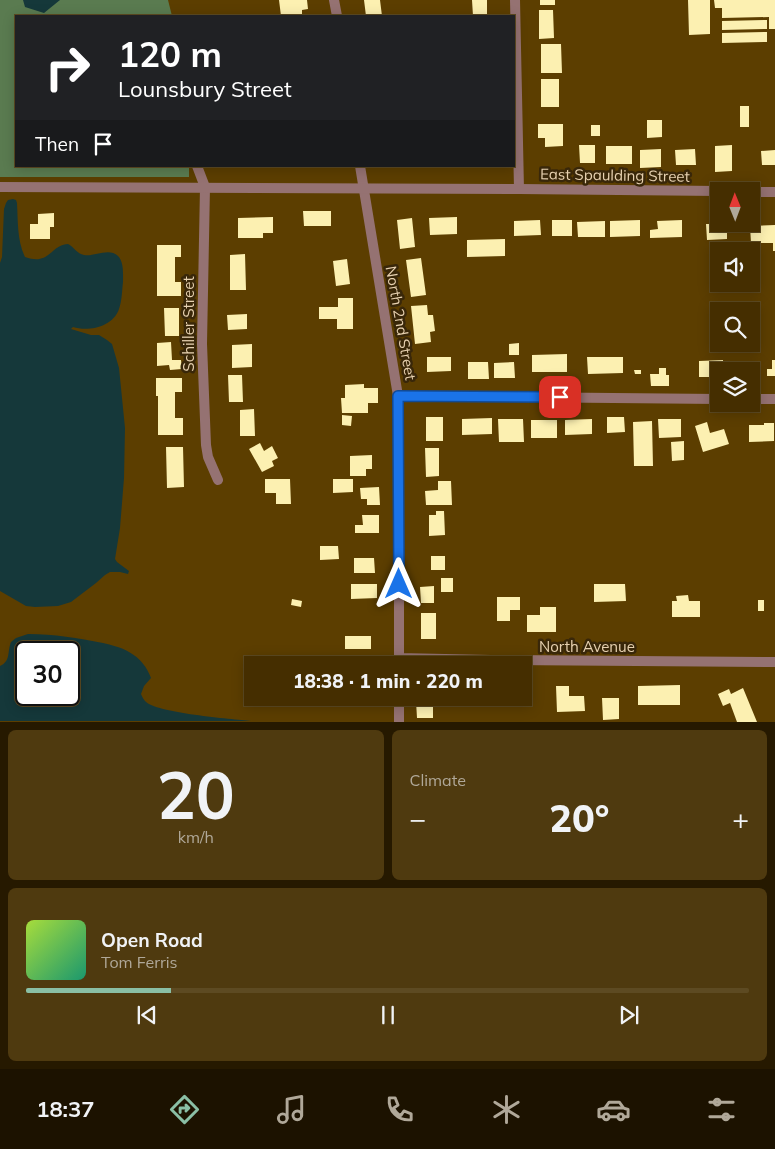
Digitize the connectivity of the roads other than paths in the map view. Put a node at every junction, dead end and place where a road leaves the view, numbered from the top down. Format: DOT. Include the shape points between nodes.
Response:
graph roads {
  1 [pos="334,0"];
  2 [pos="516,0"];
  3 [pos="337,15"];
  4 [pos="196,167"];
  5 [pos="360,167"];
  6 [pos="0,187"];
  7 [pos="205,187"];
  8 [pos="364,188"];
  9 [pos="519,189"];
  10 [pos="710,191"];
  11 [pos="760,192"];
  12 [pos="775,192"];
  13 [pos="398,396"];
  14 [pos="710,398"];
  15 [pos="760,399"];
  16 [pos="775,399"];
  17 [pos="218,480"];
  18 [pos="398,656"];
  19 [pos="532,660"];
  20 [pos="775,662"];
  21 [pos="399,706"];
  22 [pos="399,722"];
  1 -- 3 [label="street"];
  2 -- 9 [label="street"];
  4 -- 7 [label="street, Schiller Street"];
  5 -- 8 [label="street, North 2nd Street"];
  6 -- 7 [label="street, East Spaulding Street"];
  7 -- 8 [label="street, East Spaulding Street"];
  7 -- 17 [label="street, Schiller Street" via="202,344 206,445"];
  8 -- 9 [label="street, East Spaulding Street"];
  8 -- 13 [label="street, North 2nd Street"];
  9 -- 10 [label="street, East Spaulding Street"];
  11 -- 12 [label="street"];
  13 -- 14 [label="street"];
  13 -- 18 [label="street, North 2nd Street"];
  15 -- 16 [label="street"];
  19 -- 20 [label="street, North Avenue"];
  21 -- 22 [label="street"];
}
